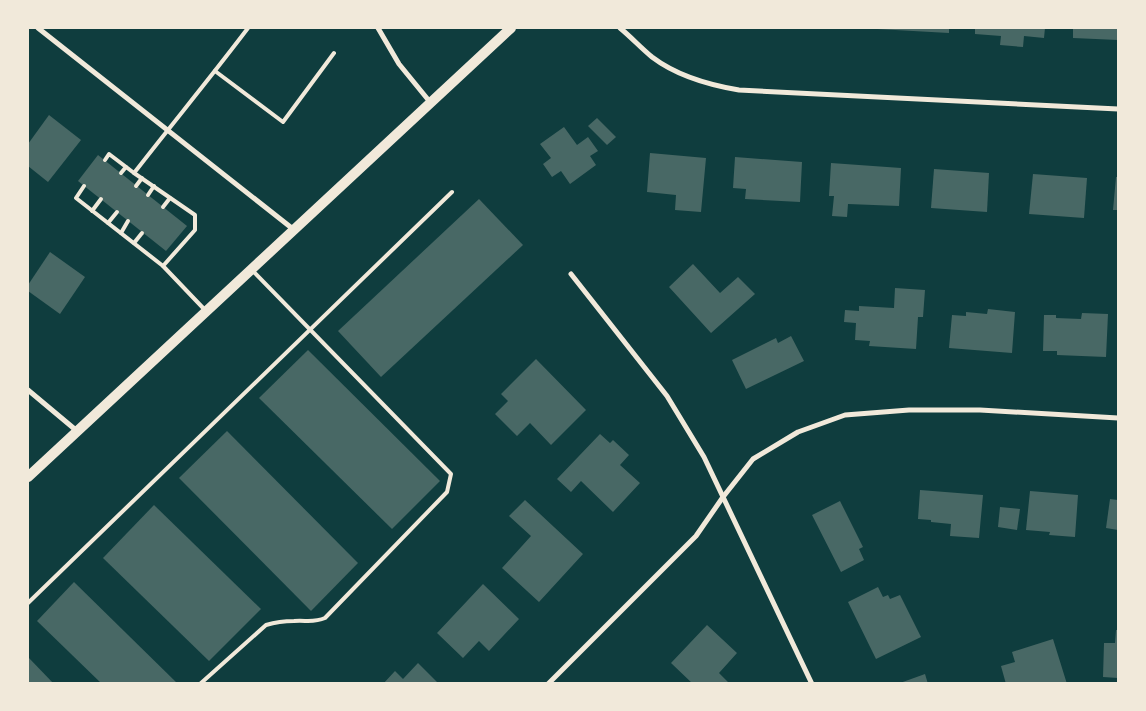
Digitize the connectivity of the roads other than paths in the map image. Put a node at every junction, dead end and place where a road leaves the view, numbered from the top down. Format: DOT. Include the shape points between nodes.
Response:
graph roads {
  1 [pos="38,28"];
  2 [pos="248,28"];
  3 [pos="378,28"];
  4 [pos="511,28"];
  5 [pos="620,28"];
  6 [pos="334,53"];
  7 [pos="215,71"];
  8 [pos="430,102"];
  9 [pos="1118,108"];
  10 [pos="168,130"];
  11 [pos="104,160"];
  12 [pos="126,167"];
  13 [pos="121,173"];
  14 [pos="134,173"];
  15 [pos="142,178"];
  16 [pos="84,186"];
  17 [pos="136,186"];
  18 [pos="154,186"];
  19 [pos="452,192"];
  20 [pos="148,195"];
  21 [pos="170,198"];
  22 [pos="101,200"];
  23 [pos="163,206"];
  24 [pos="92,210"];
  25 [pos="117,212"];
  26 [pos="128,221"];
  27 [pos="108,223"];
  28 [pos="293,228"];
  29 [pos="121,233"];
  30 [pos="142,233"];
  31 [pos="134,243"];
  32 [pos="163,266"];
  33 [pos="251,268"];
  34 [pos="571,274"];
  35 [pos="206,310"];
  36 [pos="310,329"];
  37 [pos="28,390"];
  38 [pos="1118,418"];
  39 [pos="77,431"];
  40 [pos="28,477"];
  41 [pos="723,497"];
  42 [pos="28,603"];
  43 [pos="200,684"];
  44 [pos="548,684"];
  45 [pos="812,684"];
  1 -- 10 [label="street"];
  2 -- 7 [label="lane"];
  3 -- 8 [label="street" via="399,64"];
  4 -- 8 [label="main road"];
  5 -- 9 [label="street" via="653,58 692,79 739,90"];
  6 -- 7 [label="lane" via="283,122"];
  7 -- 10 [label="lane"];
  8 -- 28 [label="main road"];
  10 -- 14 [label="lane"];
  10 -- 28 [label="street"];
  11 -- 12 [label="lane" via="109,154"];
  12 -- 13 [label="lane"];
  12 -- 14 [label="lane"];
  14 -- 15 [label="lane"];
  15 -- 17 [label="lane"];
  15 -- 18 [label="lane"];
  16 -- 24 [label="lane" via="76,198"];
  18 -- 20 [label="lane"];
  18 -- 21 [label="lane"];
  19 -- 36 [label="lane"];
  21 -- 23 [label="lane"];
  21 -- 32 [label="lane" via="194,215 194,230"];
  22 -- 24 [label="lane"];
  24 -- 27 [label="lane"];
  25 -- 27 [label="lane"];
  26 -- 29 [label="lane"];
  27 -- 29 [label="lane"];
  28 -- 33 [label="main road"];
  29 -- 31 [label="lane"];
  30 -- 31 [label="lane"];
  31 -- 32 [label="lane"];
  32 -- 35 [label="lane"];
  33 -- 35 [label="main road"];
  33 -- 36 [label="lane"];
  34 -- 41 [label="street" via="667,396 704,457"];
  35 -- 39 [label="main road"];
  36 -- 42 [label="lane"];
  36 -- 43 [label="lane" via="451,474 447,492 325,618 316,622 266,624"];
  37 -- 39 [label="street"];
  38 -- 41 [label="street" via="980,410 909,410 845,416 798,432 753,459"];
  39 -- 40 [label="main road"];
  41 -- 44 [label="street" via="696,536"];
  41 -- 45 [label="street"];
}
